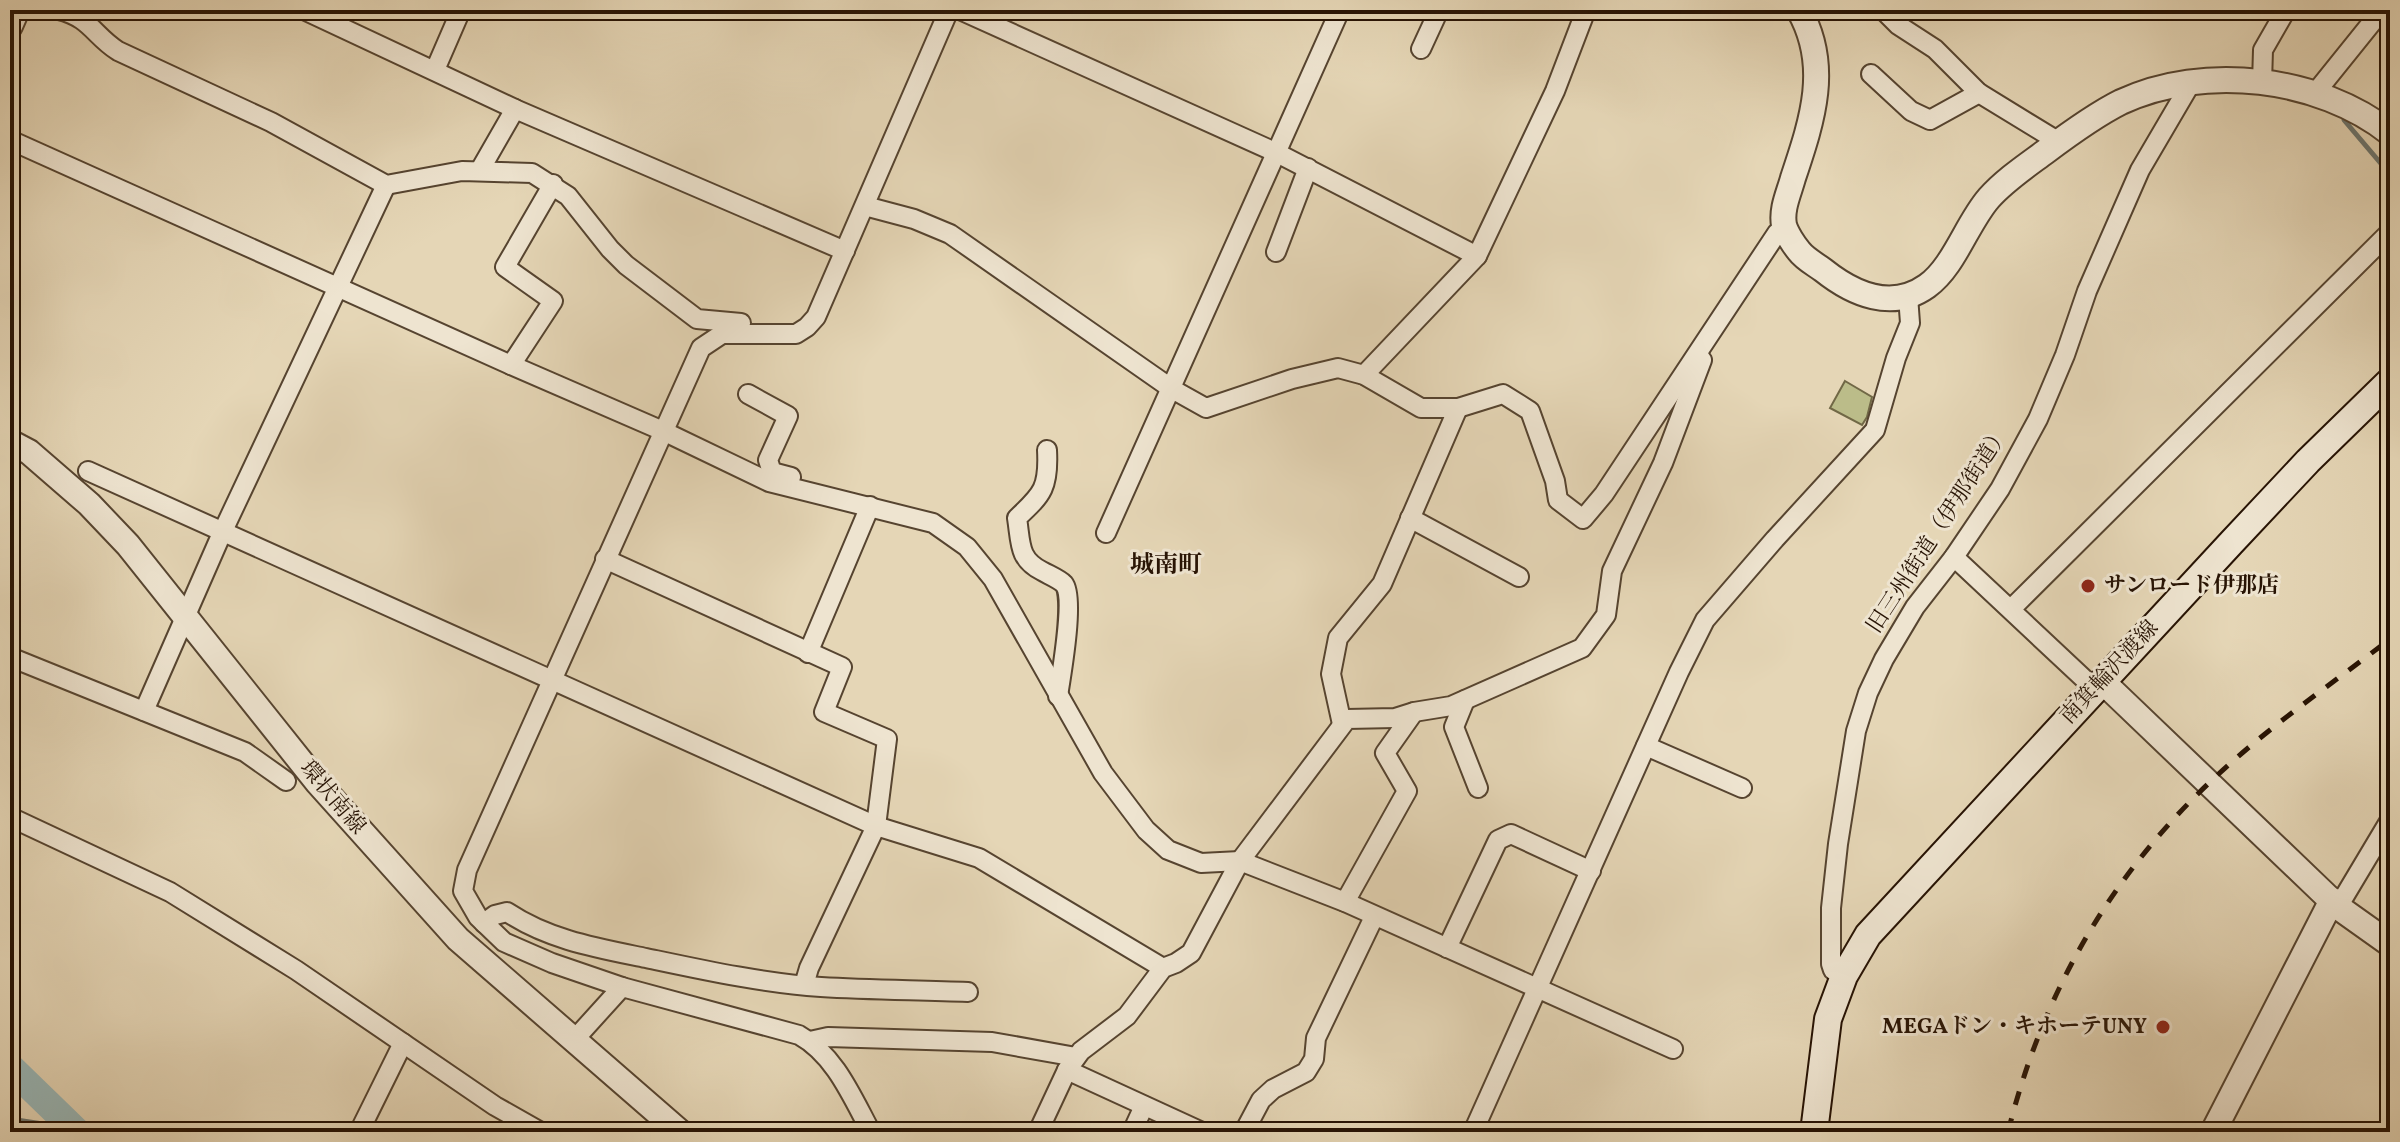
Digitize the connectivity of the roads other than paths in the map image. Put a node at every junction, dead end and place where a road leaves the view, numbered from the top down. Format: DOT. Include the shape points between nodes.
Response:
graph roads {
  1 [pos="17,10"];
  2 [pos="59,10"];
  3 [pos="304,10"];
  4 [pos="461,10"];
  5 [pos="949,10"];
  6 [pos="960,10"];
  7 [pos="1340,10"];
  8 [pos="1439,10"];
  9 [pos="1586,10"];
  10 [pos="1799,10"];
  11 [pos="1883,10"];
  12 [pos="2286,10"];
  13 [pos="2382,10"];
  14 [pos="10,26"];
  15 [pos="1421,49"];
  16 [pos="435,70"];
  17 [pos="1871,74"];
  18 [pos="2191,83"];
  19 [pos="2262,83"];
  20 [pos="2316,92"];
  21 [pos="1979,93"];
  22 [pos="515,109"];
  23 [pos="2390,133"];
  24 [pos="10,140"];
  25 [pos="2059,142"];
  26 [pos="1277,153"];
  27 [pos="1308,168"];
  28 [pos="480,170"];
  29 [pos="553,184"];
  30 [pos="386,185"];
  31 [pos="865,206"];
  32 [pos="1784,227"];
  33 [pos="2390,232"];
  34 [pos="845,251"];
  35 [pos="1276,252"];
  36 [pos="1477,256"];
  37 [pos="339,288"];
  38 [pos="1908,296"];
  39 [pos="1713,331"];
  40 [pos="767,334"];
  41 [pos="511,365"];
  42 [pos="1364,375"];
  43 [pos="2390,381"];
  44 [pos="1172,389"];
  45 [pos="748,394"];
  46 [pos="1458,408"];
  47 [pos="663,431"];
  48 [pos="10,442"];
  49 [pos="1047,450"];
  50 [pos="88,471"];
  51 [pos="845,500"];
  52 [pos="870,506"];
  53 [pos="1410,518"];
  54 [pos="222,533"];
  55 [pos="1106,533"];
  56 [pos="1954,557"];
  57 [pos="605,559"];
  58 [pos="1519,577"];
  59 [pos="2011,609"];
  60 [pos="186,616"];
  61 [pos="808,653"];
  62 [pos="10,657"];
  63 [pos="550,680"];
  64 [pos="2100,686"];
  65 [pos="1058,696"];
  66 [pos="1465,700"];
  67 [pos="144,711"];
  68 [pos="1414,712"];
  69 [pos="1342,724"];
  70 [pos="1646,746"];
  71 [pos="286,781"];
  72 [pos="1478,788"];
  73 [pos="1742,788"];
  74 [pos="10,817"];
  75 [pos="2390,820"];
  76 [pos="876,826"];
  77 [pos="1240,861"];
  78 [pos="1591,871"];
  79 [pos="1345,902"];
  80 [pos="2335,903"];
  81 [pos="1374,917"];
  82 [pos="484,923"];
  83 [pos="2390,944"];
  84 [pos="1447,948"];
  85 [pos="1163,968"];
  86 [pos="1844,976"];
  87 [pos="804,985"];
  88 [pos="622,987"];
  89 [pos="1536,989"];
  90 [pos="968,992"];
  91 [pos="574,1040"];
  92 [pos="810,1041"];
  93 [pos="403,1043"];
  94 [pos="1673,1049"];
  95 [pos="1072,1063"];
  96 [pos="1144,1106"];
  97 [pos="359,1132"];
  98 [pos="541,1132"];
  99 [pos="680,1132"];
  100 [pos="871,1132"];
  101 [pos="1038,1132"];
  102 [pos="1132,1132"];
  103 [pos="1202,1132"];
  104 [pos="1244,1132"];
  105 [pos="1473,1132"];
  106 [pos="1814,1132"];
  107 [pos="2213,1132"];
  1 -- 14 [label="street"];
  2 -- 30 [label="street" via="87,21 118,51 271,122"];
  3 -- 16 [label="street"];
  4 -- 16 [label="street"];
  5 -- 31 [label="street"];
  6 -- 26 [label="street"];
  7 -- 26 [label="street"];
  8 -- 15 [label="street"];
  9 -- 36 [label="street" via="1555,91"];
  10 -- 32 [label="street" via="1817,64 1817,91 1785,205"];
  11 -- 21 [label="street" via="1935,49"];
  12 -- 19 [label="street" via="2263,50"];
  13 -- 20 [label="street"];
  16 -- 22 [label="street"];
  17 -- 21 [label="street" via="1911,111 1930,120"];
  18 -- 19 [label="street"];
  18 -- 25 [label="street" via="2119,103"];
  18 -- 56 [label="street, 旧三州街道（伊那街道）" via="2140,170 2038,419"];
  19 -- 20 [label="street"];
  20 -- 23 [label="street" via="2355,109"];
  21 -- 25 [label="street"];
  22 -- 28 [label="street"];
  22 -- 34 [label="street"];
  24 -- 37 [label="street"];
  25 -- 38 [label="street" via="2004,183 1977,212 1943,271"];
  26 -- 27 [label="street"];
  26 -- 44 [label="street"];
  27 -- 35 [label="street"];
  27 -- 36 [label="street"];
  28 -- 29 [label="street" via="532,173"];
  28 -- 30 [label="street"];
  29 -- 40 [label="street" via="626,265 697,319 755,324"];
  29 -- 41 [label="street" via="505,267 553,301"];
  30 -- 37 [label="street"];
  31 -- 34 [label="street"];
  31 -- 44 [label="street" via="950,234"];
  32 -- 38 [label="street" via="1800,253 1853,291 1872,298"];
  32 -- 39 [label="street"];
  33 -- 59 [label="street"];
  34 -- 40 [label="street" via="807,327 796,334"];
  36 -- 42 [label="street"];
  37 -- 41 [label="street"];
  37 -- 54 [label="street"];
  38 -- 70 [label="street" via="1910,323 1875,430 1705,620"];
  39 -- 46 [label="street" via="1583,519 1558,500 1530,411 1503,394"];
  39 -- 66 [label="street" via="1663,463 1612,571 1606,615 1582,648"];
  40 -- 47 [label="street" via="722,334 701,348"];
  41 -- 47 [label="street"];
  42 -- 44 [label="street" via="1338,368 1206,408"];
  42 -- 46 [label="street" via="1421,408"];
  43 -- 64 [label="main road, 南箕輪沢渡線" via="2308,461"];
  44 -- 55 [label="street"];
  45 -- 51 [label="street" via="788,416 768,460 772,472 843,492"];
  46 -- 53 [label="street"];
  47 -- 51 [label="street" via="769,482"];
  47 -- 57 [label="street"];
  48 -- 60 [label="street, 環状南線" via="89,504"];
  49 -- 65 [label="street" via="1045,488 1017,518 1025,559 1062,583 1068,595"];
  50 -- 54 [label="street"];
  51 -- 52 [label="street"];
  52 -- 61 [label="street"];
  52 -- 65 [label="street" via="933,523 967,547 993,579"];
  53 -- 58 [label="street"];
  53 -- 69 [label="street" via="1382,584 1338,638 1331,674"];
  54 -- 60 [label="street"];
  54 -- 63 [label="street"];
  56 -- 59 [label="street"];
  56 -- 86 [label="street, 旧三州街道（伊那街道）" via="1884,659 1856,731 1831,908 1831,964"];
  57 -- 61 [label="street"];
  57 -- 63 [label="street"];
  59 -- 64 [label="street"];
  60 -- 67 [label="street"];
  60 -- 91 [label="street, 環状南線" via="388,863 458,939"];
  61 -- 76 [label="street" via="842,667 824,712 887,739"];
  62 -- 67 [label="street"];
  63 -- 76 [label="street"];
  63 -- 82 [label="street" via="467,870 463,891"];
  64 -- 80 [label="street"];
  64 -- 86 [label="main road, 南箕輪沢渡線" via="1877,925"];
  65 -- 77 [label="street" via="1103,773 1168,850 1201,863"];
  66 -- 68 [label="street"];
  66 -- 72 [label="street" via="1454,727"];
  67 -- 71 [label="street" via="245,752"];
  68 -- 69 [label="street" via="1347,719"];
  68 -- 79 [label="street" via="1385,753 1407,791"];
  69 -- 77 [label="street"];
  70 -- 73 [label="street"];
  70 -- 78 [label="street"];
  74 -- 93 [label="street" via="170,892"];
  75 -- 80 [label="street"];
  76 -- 85 [label="street" via="979,858"];
  76 -- 87 [label="street"];
  77 -- 79 [label="street"];
  77 -- 85 [label="street" via="1191,953"];
  78 -- 84 [label="street" via="1511,834 1498,840"];
  78 -- 89 [label="street"];
  79 -- 81 [label="street"];
  80 -- 83 [label="street"];
  80 -- 107 [label="street"];
  81 -- 84 [label="street"];
  81 -- 104 [label="street" via="1316,1038 1314,1059 1306,1072 1261,1100"];
  82 -- 87 [label="street" via="507,912 547,934 591,947"];
  82 -- 88 [label="street" via="504,942 528,954"];
  84 -- 89 [label="street"];
  85 -- 95 [label="street" via="1127,1016"];
  86 -- 106 [label="main road, 南箕輪沢渡線" via="1828,1019"];
  87 -- 90 [label="street"];
  88 -- 91 [label="street"];
  88 -- 92 [label="street"];
  89 -- 94 [label="street"];
  89 -- 105 [label="street"];
  91 -- 99 [label="street, 環状南線"];
  92 -- 95 [label="street" via="840,1037 992,1042"];
  92 -- 100 [label="street" via="839,1074"];
  93 -- 97 [label="street"];
  93 -- 98 [label="street"];
  95 -- 96 [label="street"];
  95 -- 101 [label="street"];
  96 -- 102 [label="street"];
  96 -- 103 [label="street"];
}
